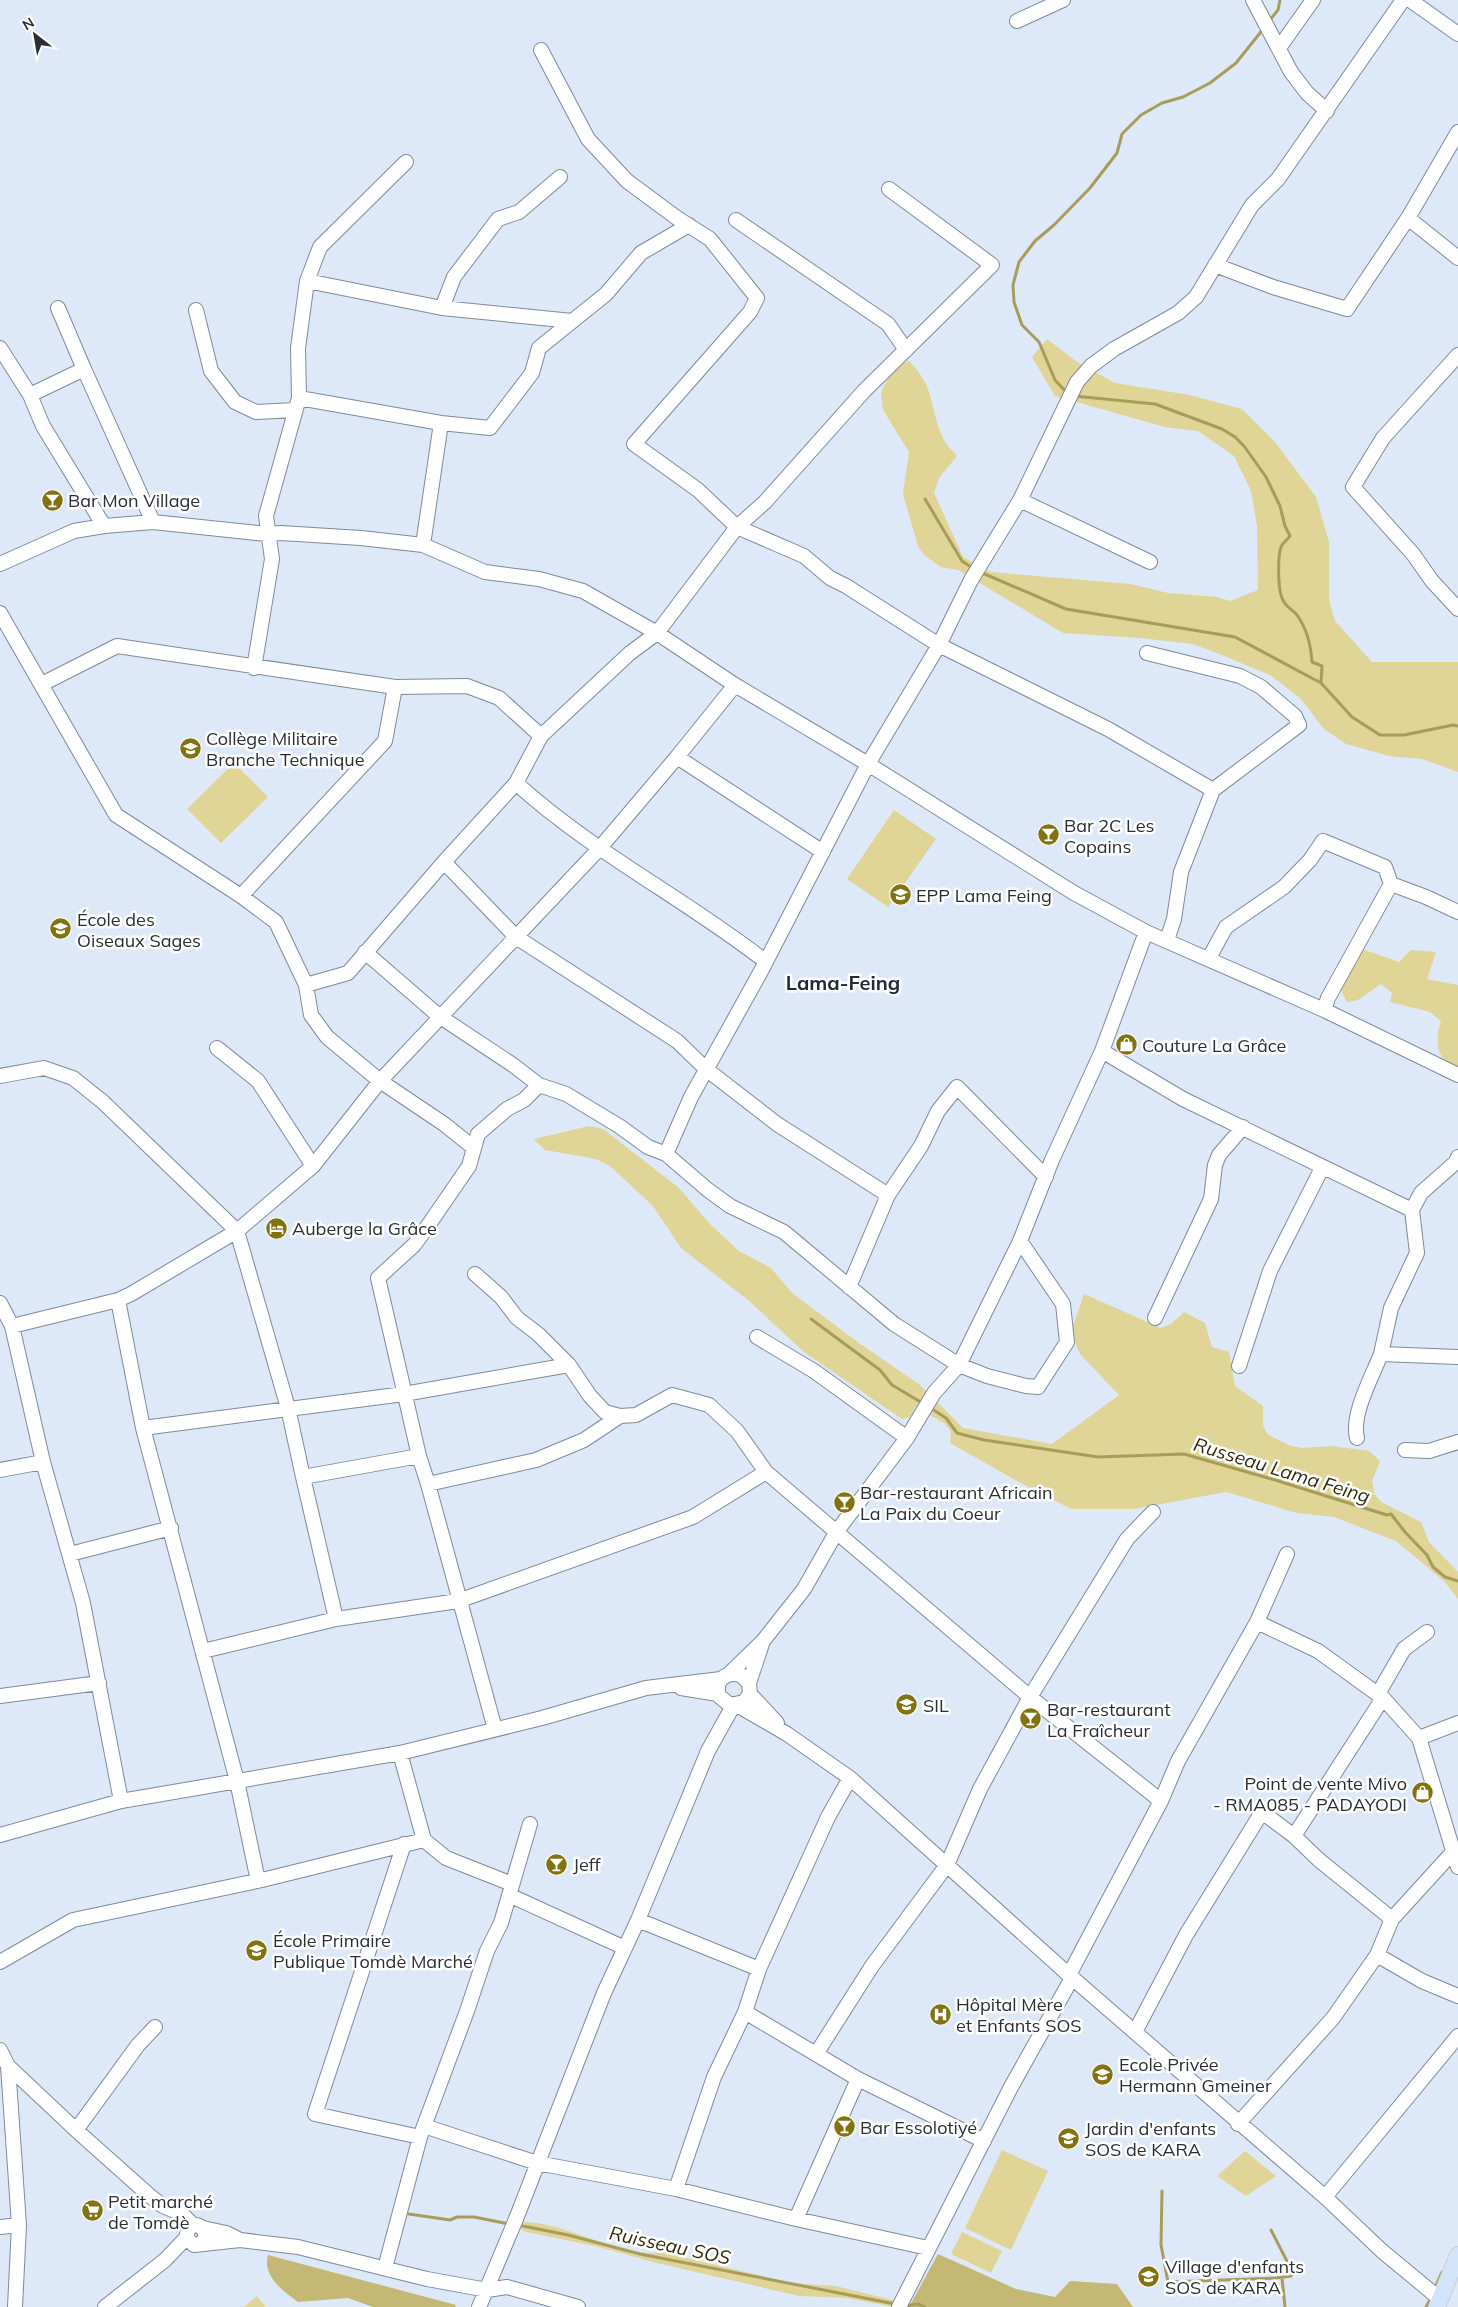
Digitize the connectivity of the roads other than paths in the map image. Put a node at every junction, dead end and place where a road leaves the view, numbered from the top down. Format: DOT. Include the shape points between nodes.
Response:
graph roads {
  1 [pos="1063,0"];
  2 [pos="1253,0"];
  3 [pos="1313,0"];
  4 [pos="1403,0"];
  5 [pos="1410,0"];
  6 [pos="1017,21"];
  7 [pos="1458,34"];
  8 [pos="1279,48"];
  9 [pos="542,50"];
  10 [pos="1328,111"];
  11 [pos="1458,132"];
  12 [pos="406,162"];
  13 [pos="560,176"];
  14 [pos="889,189"];
  15 [pos="1408,218"];
  16 [pos="736,220"];
  17 [pos="689,225"];
  18 [pos="1458,258"];
  19 [pos="1215,265"];
  20 [pos="307,281"];
  21 [pos="58,308"];
  22 [pos="442,308"];
  23 [pos="196,310"];
  24 [pos="572,321"];
  25 [pos="0,348"];
  26 [pos="906,350"];
  27 [pos="1458,355"];
  28 [pos="84,369"];
  29 [pos="30,395"];
  30 [pos="297,404"];
  31 [pos="441,424"];
  32 [pos="1020,500"];
  33 [pos="153,522"];
  34 [pos="104,526"];
  35 [pos="737,527"];
  36 [pos="267,534"];
  37 [pos="423,545"];
  38 [pos="1150,562"];
  39 [pos="0,564"];
  40 [pos="1458,609"];
  41 [pos="0,613"];
  42 [pos="657,633"];
  43 [pos="939,645"];
  44 [pos="1147,652"];
  45 [pos="254,668"];
  46 [pos="42,684"];
  47 [pos="735,685"];
  48 [pos="395,688"];
  49 [pos="541,736"];
  50 [pos="677,757"];
  51 [pos="868,764"];
  52 [pos="516,783"];
  53 [pos="1213,790"];
  54 [pos="599,849"];
  55 [pos="823,852"];
  56 [pos="444,862"];
  57 [pos="1391,884"];
  58 [pos="241,896"];
  59 [pos="1458,912"];
  60 [pos="1146,932"];
  61 [pos="516,937"];
  62 [pos="1167,940"];
  63 [pos="365,952"];
  64 [pos="1209,958"];
  65 [pos="765,961"];
  66 [pos="306,985"];
  67 [pos="1324,1010"];
  68 [pos="439,1016"];
  69 [pos="217,1048"];
  70 [pos="1102,1052"];
  71 [pos="706,1069"];
  72 [pos="1458,1075"];
  73 [pos="0,1076"];
  74 [pos="380,1081"];
  75 [pos="539,1085"];
  76 [pos="1243,1126"];
  77 [pos="474,1148"];
  78 [pos="666,1154"];
  79 [pos="1458,1157"];
  80 [pos="313,1166"];
  81 [pos="1322,1168"];
  82 [pos="1046,1177"];
  83 [pos="888,1195"];
  84 [pos="1412,1210"];
  85 [pos="237,1231"];
  86 [pos="1020,1241"];
  87 [pos="475,1274"];
  88 [pos="849,1287"];
  89 [pos="118,1300"];
  90 [pos="0,1302"];
  91 [pos="1155,1318"];
  92 [pos="12,1326"];
  93 [pos="757,1337"];
  94 [pos="1381,1354"];
  95 [pos="1458,1357"];
  96 [pos="569,1365"];
  97 [pos="959,1365"];
  98 [pos="1239,1366"];
  99 [pos="404,1394"];
  100 [pos="288,1408"];
  101 [pos="620,1416"];
  102 [pos="143,1428"];
  103 [pos="907,1438"];
  104 [pos="1357,1438"];
  105 [pos="1458,1442"];
  106 [pos="1405,1450"];
  107 [pos="419,1456"];
  108 [pos="43,1462"];
  109 [pos="0,1470"];
  110 [pos="766,1472"];
  111 [pos="303,1477"];
  112 [pos="428,1484"];
  113 [pos="1153,1512"];
  114 [pos="171,1528"];
  115 [pos="837,1531"];
  116 [pos="70,1554"];
  117 [pos="1287,1554"];
  118 [pos="458,1602"];
  119 [pos="336,1619"];
  120 [pos="1257,1622"];
  121 [pos="1426,1632"];
  122 [pos="763,1641"];
  123 [pos="203,1651"];
  124 [pos="726,1676"];
  125 [pos="99,1683"];
  126 [pos="663,1685"];
  127 [pos="749,1688"];
  128 [pos="0,1696"];
  129 [pos="1380,1696"];
  130 [pos="1030,1697"];
  131 [pos="727,1701"];
  132 [pos="1458,1723"];
  133 [pos="495,1730"];
  134 [pos="787,1734"];
  135 [pos="1419,1738"];
  136 [pos="400,1753"];
  137 [pos="850,1778"];
  138 [pos="237,1781"];
  139 [pos="121,1801"];
  140 [pos="1161,1801"];
  141 [pos="530,1824"];
  142 [pos="0,1835"];
  143 [pos="1294,1836"];
  144 [pos="424,1840"];
  145 [pos="404,1844"];
  146 [pos="1453,1852"];
  147 [pos="947,1865"];
  148 [pos="1458,1867"];
  149 [pos="258,1881"];
  150 [pos="511,1889"];
  151 [pos="1392,1918"];
  152 [pos="638,1920"];
  153 [pos="625,1948"];
  154 [pos="1377,1955"];
  155 [pos="0,1962"];
  156 [pos="759,1968"];
  157 [pos="1071,1976"];
  158 [pos="1458,1996"];
  159 [pos="745,2012"];
  160 [pos="155,2026"];
  161 [pos="1134,2032"];
  162 [pos="1458,2036"];
  163 [pos="0,2050"];
  164 [pos="816,2054"];
  165 [pos="8,2066"];
  166 [pos="858,2079"];
  167 [pos="1238,2124"];
  168 [pos="76,2130"];
  169 [pos="422,2132"];
  170 [pos="984,2141"];
  171 [pos="537,2163"];
  172 [pos="676,2189"];
  173 [pos="1325,2197"];
  174 [pos="796,2219"];
  175 [pos="0,2226"];
  176 [pos="18,2226"];
  177 [pos="194,2236"];
  178 [pos="928,2248"];
  179 [pos="1458,2255"];
  180 [pos="385,2268"];
  181 [pos="487,2290"];
  182 [pos="1435,2298"];
  183 [pos="900,2303"];
  184 [pos="15,2307"];
  185 [pos="105,2307"];
  186 [pos="479,2307"];
  187 [pos="578,2307"];
  1 -- 6 [label="street"];
  2 -- 8 [label="street"];
  3 -- 8 [label="street"];
  4 -- 10 [label="street"];
  5 -- 7 [label="street"];
  8 -- 10 [label="street" via="1307,93"];
  9 -- 17 [label="street" via="592,144 627,181"];
  10 -- 19 [label="street" via="1278,179 1252,205"];
  11 -- 15 [label="street"];
  12 -- 20 [label="street" via="320,247"];
  13 -- 22 [label="street" via="520,212 498,219 454,277"];
  14 -- 26 [label="street" via="992,265"];
  15 -- 18 [label="street"];
  15 -- 19 [label="street" via="1347,309 1273,287"];
  16 -- 26 [label="street" via="888,324"];
  17 -- 24 [label="street" via="642,253 606,294"];
  17 -- 35 [label="street" via="710,239 757,298 750,312 634,444 698,490"];
  19 -- 32 [label="street" via="1196,296 1178,313 1114,349 1091,366 1077,382"];
  20 -- 22 [label="street"];
  20 -- 30 [label="street" via="298,348"];
  21 -- 28 [label="street"];
  22 -- 24 [label="street"];
  23 -- 30 [label="street" via="211,371 235,402 256,412"];
  24 -- 31 [label="street" via="539,348 532,373 490,428"];
  25 -- 29 [label="street"];
  26 -- 35 [label="street" via="864,391 765,502"];
  27 -- 40 [label="street" via="1383,438 1353,487"];
  28 -- 29 [label="street"];
  28 -- 33 [label="street"];
  29 -- 34 [label="street" via="43,426"];
  30 -- 31 [label="street"];
  30 -- 36 [label="street" via="266,516"];
  31 -- 37 [label="street"];
  32 -- 38 [label="street"];
  32 -- 43 [label="street" via="971,580"];
  33 -- 34 [label="street"];
  33 -- 36 [label="street"];
  34 -- 39 [label="street" via="74,531"];
  35 -- 42 [label="street"];
  35 -- 43 [label="street" via="804,556 830,578"];
  36 -- 37 [label="street" via="361,538"];
  36 -- 45 [label="street" via="272,559"];
  37 -- 42 [label="street" via="485,572 539,579 583,591"];
  41 -- 46 [label="street"];
  42 -- 47 [label="street"];
  42 -- 49 [label="street" via="630,653"];
  43 -- 51 [label="street"];
  43 -- 53 [label="street" via="1108,729"];
  44 -- 53 [label="street" via="1240,676 1261,687 1295,716 1299,725"];
  45 -- 46 [label="street" via="117,646"];
  45 -- 48 [label="street"];
  46 -- 58 [label="street" via="116,815"];
  47 -- 50 [label="street"];
  47 -- 51 [label="street"];
  48 -- 49 [label="street" via="467,686 499,698"];
  48 -- 58 [label="street" via="385,741"];
  49 -- 52 [label="street"];
  50 -- 54 [label="street"];
  50 -- 55 [label="street"];
  51 -- 55 [label="street"];
  51 -- 60 [label="street" via="1074,893"];
  52 -- 54 [label="street"];
  52 -- 56 [label="street"];
  53 -- 62 [label="street" via="1181,872 1174,919"];
  54 -- 61 [label="street"];
  54 -- 65 [label="street" via="715,924"];
  55 -- 65 [label="street"];
  56 -- 61 [label="street"];
  56 -- 63 [label="street"];
  57 -- 59 [label="street"];
  57 -- 64 [label="street" via="1385,867 1323,841 1284,887 1226,927"];
  57 -- 67 [label="street"];
  58 -- 66 [label="street" via="276,922"];
  60 -- 62 [label="street"];
  60 -- 70 [label="street"];
  61 -- 68 [label="street"];
  61 -- 71 [label="street" via="676,1041"];
  62 -- 64 [label="street"];
  63 -- 66 [label="street" via="348,973"];
  63 -- 68 [label="street"];
  64 -- 67 [label="street"];
  65 -- 71 [label="street"];
  66 -- 74 [label="street" via="311,1015 326,1037"];
  67 -- 72 [label="street"];
  68 -- 74 [label="street"];
  68 -- 75 [label="street"];
  69 -- 80 [label="street" via="258,1081"];
  70 -- 76 [label="street" via="1183,1099"];
  70 -- 82 [label="street"];
  71 -- 78 [label="street"];
  71 -- 83 [label="street" via="777,1124"];
  73 -- 85 [label="street" via="44,1068 73,1078 104,1102"];
  74 -- 77 [label="street"];
  74 -- 80 [label="street"];
  75 -- 77 [label="street" via="478,1134"];
  75 -- 78 [label="street" via="566,1094 648,1147"];
  76 -- 81 [label="street"];
  76 -- 91 [label="street" via="1219,1155 1211,1199"];
  77 -- 99 [label="street" via="469,1166 423,1233 378,1278"];
  78 -- 88 [label="street" via="730,1206 784,1232"];
  79 -- 84 [label="street" via="1421,1193"];
  80 -- 85 [label="street"];
  81 -- 84 [label="street"];
  81 -- 98 [label="street" via="1270,1271"];
  82 -- 83 [label="street" via="957,1087 938,1111 921,1146"];
  82 -- 86 [label="street"];
  83 -- 88 [label="street"];
  84 -- 94 [label="street" via="1416,1253 1390,1308"];
  85 -- 89 [label="street"];
  85 -- 100 [label="street"];
  86 -- 97 [label="street"];
  86 -- 97 [label="street" via="1063,1304 1067,1342 1038,1387 987,1376"];
  87 -- 96 [label="street" via="501,1297 516,1318 538,1334"];
  88 -- 97 [label="street" via="894,1324"];
  89 -- 92 [label="street"];
  89 -- 102 [label="street"];
  90 -- 92 [label="street"];
  92 -- 108 [label="street"];
  93 -- 103 [label="street" via="814,1371"];
  94 -- 95 [label="street"];
  94 -- 104 [label="street" via="1354,1428"];
  96 -- 99 [label="street"];
  96 -- 101 [label="street" via="605,1412"];
  97 -- 103 [label="street" via="934,1393"];
  99 -- 100 [label="street"];
  99 -- 107 [label="street"];
  100 -- 102 [label="street"];
  100 -- 111 [label="street"];
  101 -- 110 [label="street" via="636,1416 672,1396 709,1405 737,1430"];
  101 -- 112 [label="street" via="584,1440 536,1460"];
  102 -- 114 [label="street"];
  103 -- 115 [label="street"];
  105 -- 106 [label="street" via="1429,1451"];
  107 -- 111 [label="street"];
  107 -- 112 [label="street"];
  108 -- 109 [label="street"];
  108 -- 116 [label="street"];
  110 -- 115 [label="street"];
  110 -- 118 [label="street" via="693,1517"];
  111 -- 119 [label="street"];
  112 -- 118 [label="street"];
  113 -- 130 [label="street" via="1127,1539"];
  114 -- 116 [label="street"];
  114 -- 123 [label="street"];
  115 -- 122 [label="street" via="804,1589"];
  115 -- 130 [label="street"];
  116 -- 125 [label="street"];
  117 -- 120 [label="street"];
  118 -- 119 [label="street"];
  118 -- 133 [label="street"];
  119 -- 123 [label="street"];
  120 -- 129 [label="street" via="1318,1651"];
  120 -- 140 [label="street" via="1178,1761"];
  121 -- 129 [label="street" via="1404,1649"];
  122 -- 124 [label="street"];
  122 -- 127 [label="street"];
  123 -- 138 [label="street"];
  124 -- 126 [label="street"];
  124 -- 127 [label="street" via="741,1675"];
  124 -- 131 [label="street" via="718,1687"];
  125 -- 128 [label="street"];
  125 -- 139 [label="street"];
  126 -- 131 [label="street"];
  126 -- 133 [label="street"];
  127 -- 131 [label="street" via="744,1702"];
  127 -- 134 [label="street"];
  129 -- 135 [label="street"];
  129 -- 143 [label="street"];
  130 -- 140 [label="street"];
  130 -- 147 [label="street" via="980,1789"];
  131 -- 134 [label="street"];
  131 -- 152 [label="street"];
  132 -- 135 [label="street"];
  133 -- 136 [label="street"];
  134 -- 137 [label="street"];
  135 -- 146 [label="street"];
  136 -- 138 [label="street"];
  136 -- 144 [label="street"];
  137 -- 147 [label="street"];
  137 -- 156 [label="street" via="828,1817"];
  138 -- 139 [label="street"];
  138 -- 149 [label="street"];
  139 -- 142 [label="street"];
  140 -- 157 [label="street"];
  141 -- 150 [label="street"];
  143 -- 151 [label="street"];
  143 -- 161 [label="street" via="1262,1812 1186,1935"];
  144 -- 145 [label="street"];
  144 -- 150 [label="street" via="446,1858"];
  145 -- 149 [label="street"];
  145 -- 169 [label="street" via="315,2114"];
  146 -- 148 [label="street"];
  146 -- 151 [label="street"];
  147 -- 157 [label="street"];
  147 -- 164 [label="street" via="872,1966"];
  149 -- 155 [label="street" via="73,1920"];
  150 -- 153 [label="street"];
  150 -- 169 [label="street"];
  151 -- 154 [label="street"];
  152 -- 153 [label="street"];
  152 -- 156 [label="street"];
  153 -- 171 [label="street" via="604,1992"];
  154 -- 158 [label="street" via="1422,1981"];
  154 -- 167 [label="street" via="1333,2018"];
  156 -- 159 [label="street"];
  157 -- 161 [label="street"];
  157 -- 170 [label="street"];
  159 -- 164 [label="street"];
  159 -- 172 [label="street" via="714,2077"];
  160 -- 168 [label="street"];
  161 -- 167 [label="street"];
  162 -- 173 [label="street"];
  163 -- 165 [label="street"];
  164 -- 166 [label="street"];
  165 -- 168 [label="street"];
  165 -- 176 [label="street"];
  166 -- 170 [label="street"];
  166 -- 174 [label="street"];
  167 -- 173 [label="street"];
  168 -- 177 [label="street" via="163,2206 182,2214"];
  169 -- 171 [label="street"];
  169 -- 180 [label="street"];
  170 -- 178 [label="street"];
  171 -- 172 [label="street"];
  171 -- 181 [label="street"];
  172 -- 174 [label="street"];
  173 -- 182 [label="street"];
  174 -- 178 [label="street"];
  175 -- 176 [label="street"];
  176 -- 184 [label="street"];
  177 -- 180 [label="street" via="222,2243 240,2240 298,2247"];
  177 -- 185 [label="street"];
  178 -- 183 [label="street"];
  179 -- 182 [label="main road"];
  180 -- 181 [label="street"];
  181 -- 186 [label="street"];
  181 -- 187 [label="street" via="507,2287"];
}
